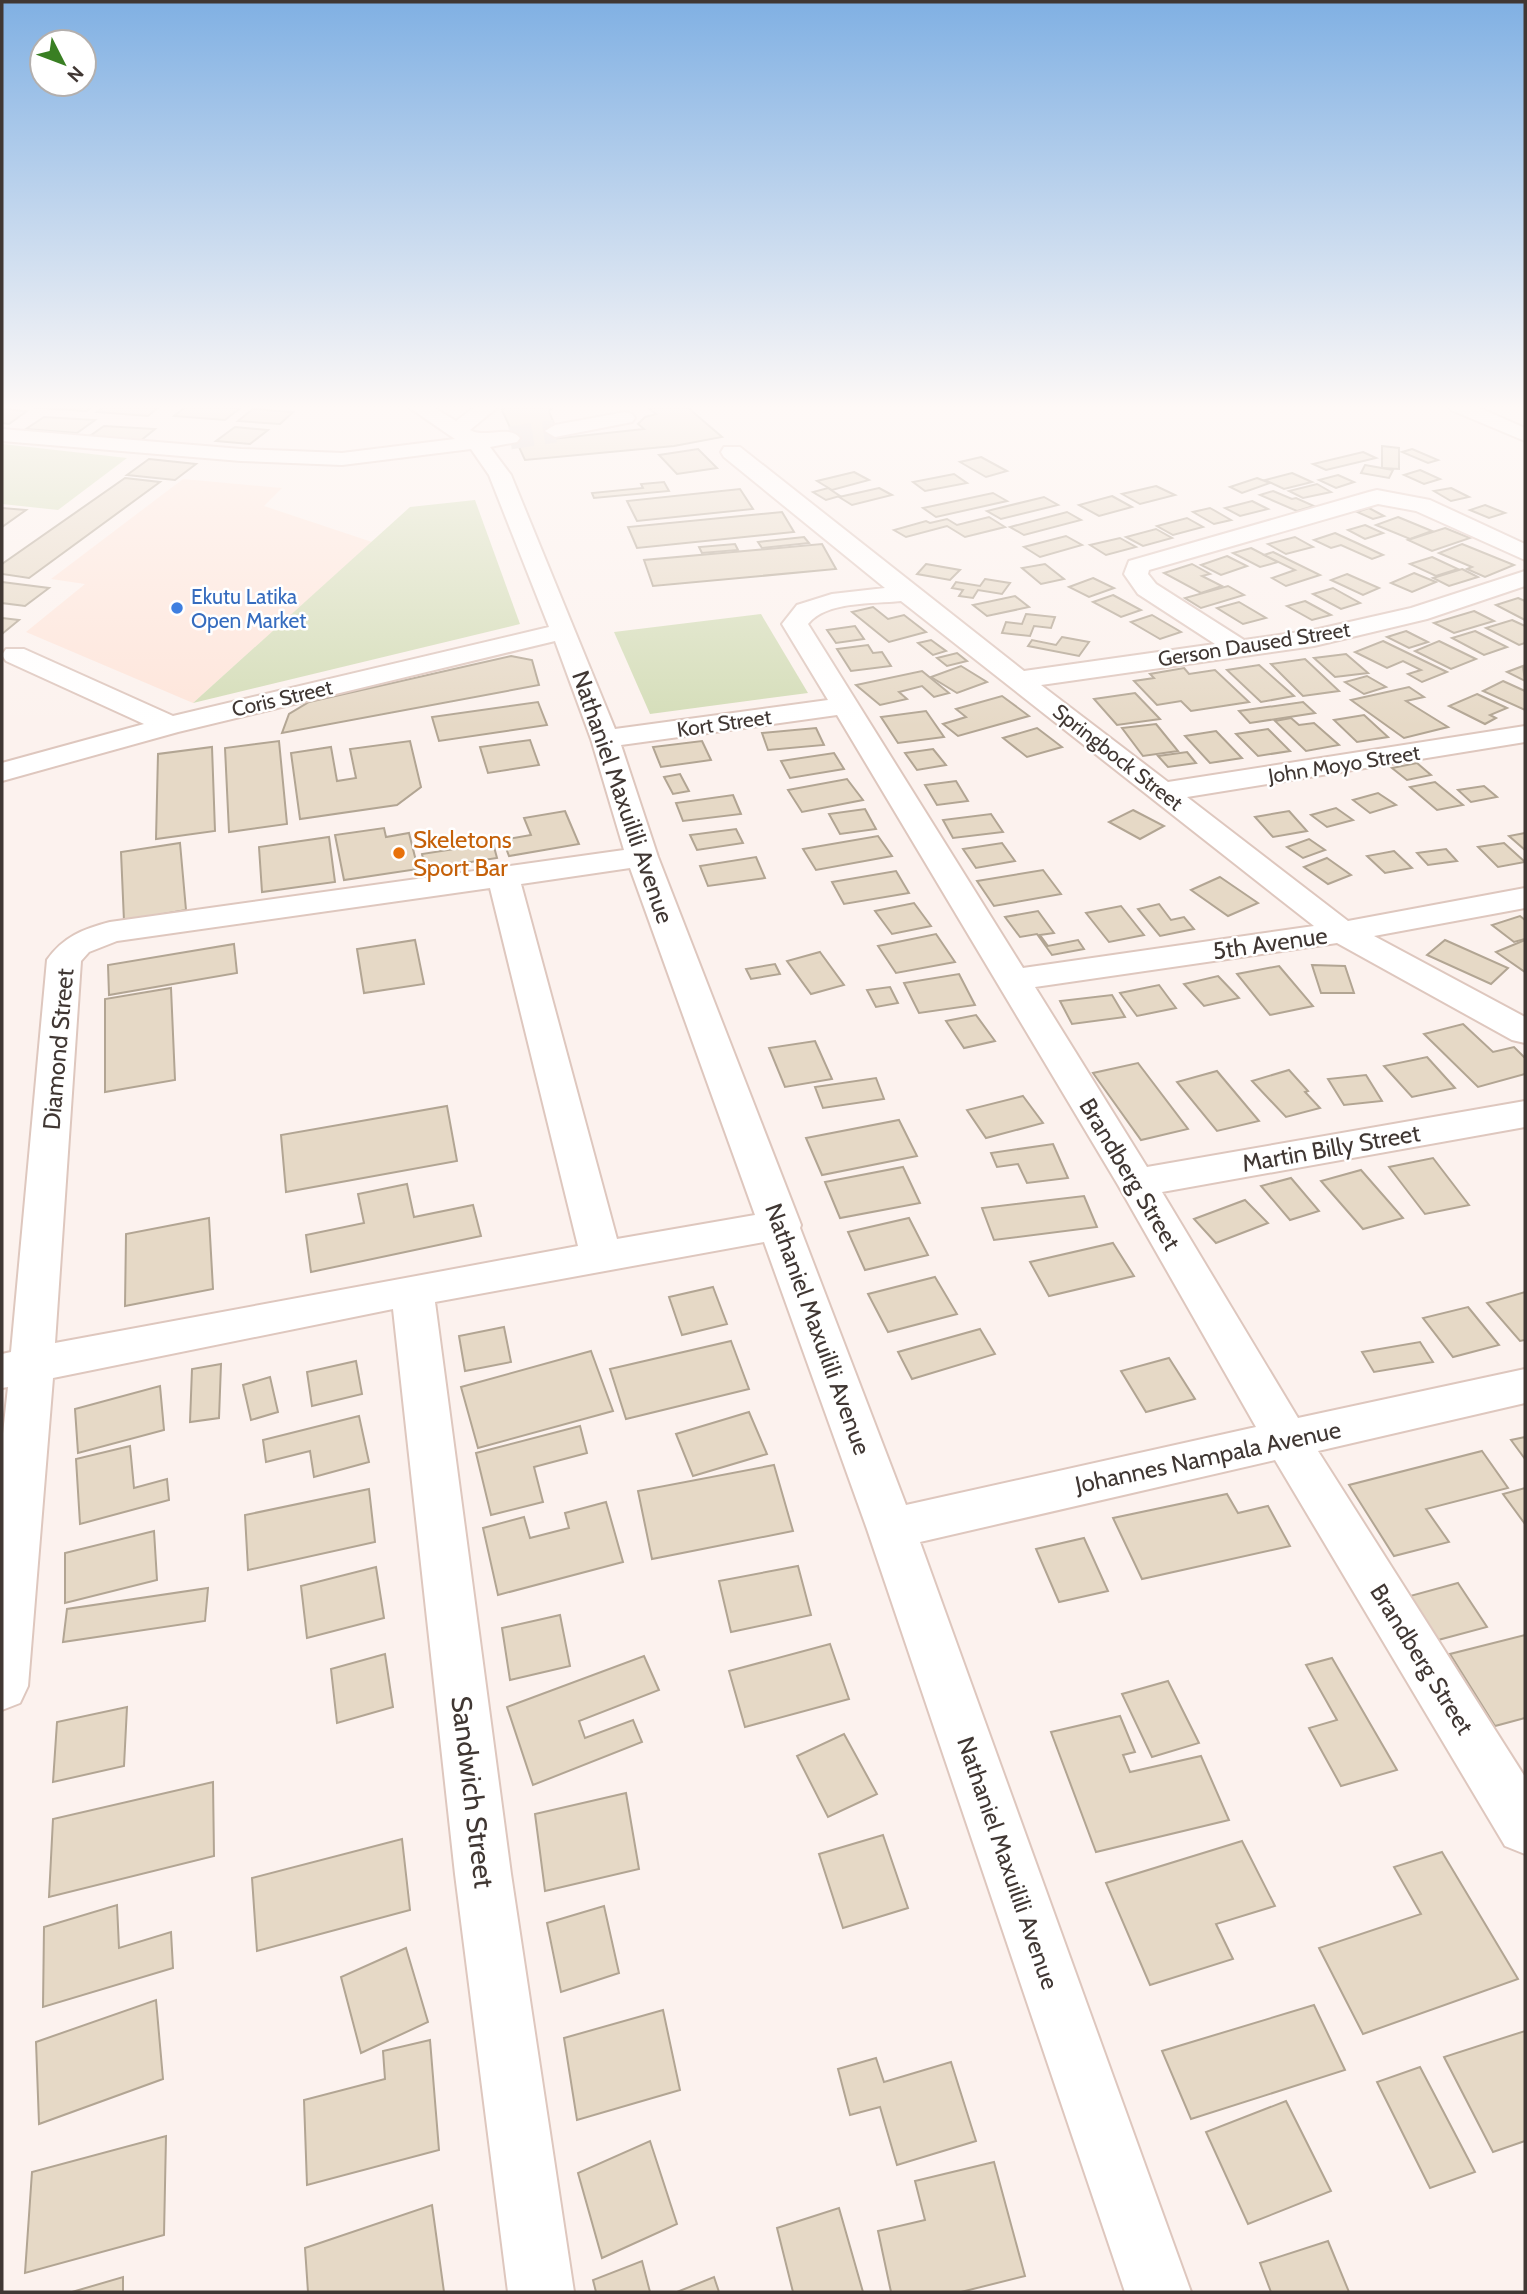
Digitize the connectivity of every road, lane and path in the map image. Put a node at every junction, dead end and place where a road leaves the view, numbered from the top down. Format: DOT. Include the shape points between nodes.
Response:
graph roads {
  1 [pos="515,513"];
  2 [pos="807,513"];
  3 [pos="1321,513"];
  4 [pos="1439,513"];
  5 [pos="1525,554"];
  6 [pos="1525,578"];
  7 [pos="906,593"];
  8 [pos="564,631"];
  9 [pos="1238,648"];
  10 [pos="6,658"];
  11 [pos="1018,680"];
  12 [pos="843,706"];
  13 [pos="170,725"];
  14 [pos="1525,734"];
  15 [pos="605,739"];
  16 [pos="2,772"];
  17 [pos="1163,792"];
  18 [pos="642,856"];
  19 [pos="503,876"];
  20 [pos="1525,898"];
  21 [pos="1342,932"];
  22 [pos="1014,980"];
  23 [pos="1525,1032"];
  24 [pos="1525,1114"];
  25 [pos="1137,1183"];
  26 [pos="781,1225"];
  27 [pos="601,1257"];
  28 [pos="412,1290"];
  29 [pos="17,1368"];
  30 [pos="1525,1386"];
  31 [pos="1288,1441"];
  32 [pos="891,1529"];
  33 [pos="2,1686"];
  34 [pos="1521,1812"];
  35 [pos="541,2292"];
  36 [pos="1158,2292"];
  1 -- 8 [label="street, Nathaniel Maxuilili Avenue"];
  2 -- 7 [label="street, Springbock Street"];
  3 -- 9 [label="street" via="1138,566 1136,575 1147,589"];
  4 -- 5 [label="street"];
  6 -- 9 [label="street, Gerson Daused Street" via="1405,617 1314,638"];
  7 -- 11 [label="street, Springbock Street"];
  7 -- 12 [label="street, Brandberg Street" via="832,602 807,610 795,624"];
  8 -- 13 [label="street, Coris Street"];
  8 -- 15 [label="street, Nathaniel Maxuilili Avenue"];
  9 -- 11 [label="street, Gerson Daused Street"];
  10 -- 13 [label="street"];
  11 -- 17 [label="street, Springbock Street"];
  12 -- 15 [label="street, Kort Street"];
  12 -- 22 [label="street, Brandberg Street"];
  13 -- 16 [label="street, Coris Street"];
  14 -- 17 [label="street, John Moyo Street"];
  15 -- 18 [label="street, Nathaniel Maxuilili Avenue"];
  17 -- 21 [label="street, Springbock Street"];
  18 -- 19 [label="street, Diamond Street"];
  18 -- 26 [label="street, Nathaniel Maxuilili Avenue"];
  19 -- 27 [label="street"];
  19 -- 29 [label="street, Diamond Street" via="110,932 77,945 64,960"];
  20 -- 21 [label="street, 5th Avenue"];
  21 -- 22 [label="street, 5th Avenue"];
  21 -- 23 [label="street, Springbock Street"];
  22 -- 25 [label="street, Brandberg Street"];
  24 -- 25 [label="street, Martin Billy Street"];
  25 -- 31 [label="street, Brandberg Street"];
  26 -- 27 [label="street"];
  26 -- 32 [label="street, Nathaniel Maxuilili Avenue"];
  27 -- 28 [label="street"];
  28 -- 29 [label="street"];
  28 -- 35 [label="street, Sandwich Street" via="482,1874"];
  29 -- 33 [label="street, Diamond Street"];
  30 -- 31 [label="street, Johannes Nampala Avenue"];
  31 -- 32 [label="street, Johannes Nampala Avenue" via="1056,1488"];
  31 -- 34 [label="street, Brandberg Street"];
  32 -- 36 [label="street, Nathaniel Maxuilili Avenue"];
}
